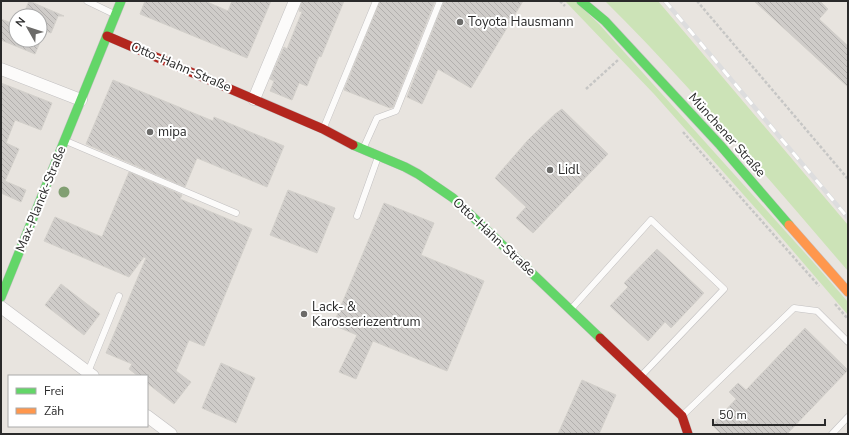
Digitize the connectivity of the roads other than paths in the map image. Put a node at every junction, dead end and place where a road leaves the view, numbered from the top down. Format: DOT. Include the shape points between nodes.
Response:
graph roads {
  1 [pos="87,1"];
  2 [pos="122,1"];
  3 [pos="295,1"];
  4 [pos="376,1"];
  5 [pos="440,1"];
  6 [pos="582,1"];
  7 [pos="116,15"];
  8 [pos="107,36"];
  9 [pos="1,69"];
  10 [pos="254,99"];
  11 [pos="81,100"];
  12 [pos="323,129"];
  13 [pos="64,140"];
  14 [pos="362,150"];
  15 [pos="379,156"];
  16 [pos="236,213"];
  17 [pos="357,216"];
  18 [pos="848,292"];
  19 [pos="119,296"];
  20 [pos="1,297"];
  21 [pos="1,306"];
  22 [pos="571,309"];
  23 [pos="848,342"];
  24 [pos="90,374"];
  25 [pos="641,376"];
  26 [pos="682,416"];
  27 [pos="148,417"];
  28 [pos="848,417"];
  29 [pos="171,434"];
  30 [pos="688,434"];
  31 [pos="832,434"];
  1 -- 7 [label="lane"];
  2 -- 7 [label="street, Max-Planck-Straße"];
  3 -- 10 [label="street"];
  4 -- 12 [label="lane"];
  5 -- 14 [label="lane" via="396,110 377,118"];
  6 -- 18 [label="street, Münchener Straße" via="604,21 720,145"];
  7 -- 8 [label="street, Max-Planck-Straße"];
  8 -- 10 [label="street, Otto-Hahn-Straße"];
  8 -- 11 [label="street, Max-Planck-Straße"];
  9 -- 11 [label="street"];
  10 -- 12 [label="street, Otto-Hahn-Straße"];
  11 -- 13 [label="street, Max-Planck-Straße"];
  12 -- 14 [label="street, Otto-Hahn-Straße"];
  13 -- 16 [label="lane"];
  13 -- 20 [label="street, Max-Planck-Straße"];
  14 -- 15 [label="street, Otto-Hahn-Straße"];
  15 -- 17 [label="lane"];
  15 -- 22 [label="street, Otto-Hahn-Straße" via="418,174 453,198"];
  19 -- 24 [label="lane"];
  21 -- 24 [label="street"];
  22 -- 25 [label="street, Otto-Hahn-Straße"];
  22 -- 25 [label="lane" via="652,220 724,289"];
  23 -- 26 [label="lane" via="817,311 794,308"];
  25 -- 26 [label="street, Otto-Hahn-Straße"];
  26 -- 30 [label="street, Otto-Hahn-Straße"];
  27 -- 29 [label="street"];
  28 -- 31 [label="lane"];
}
